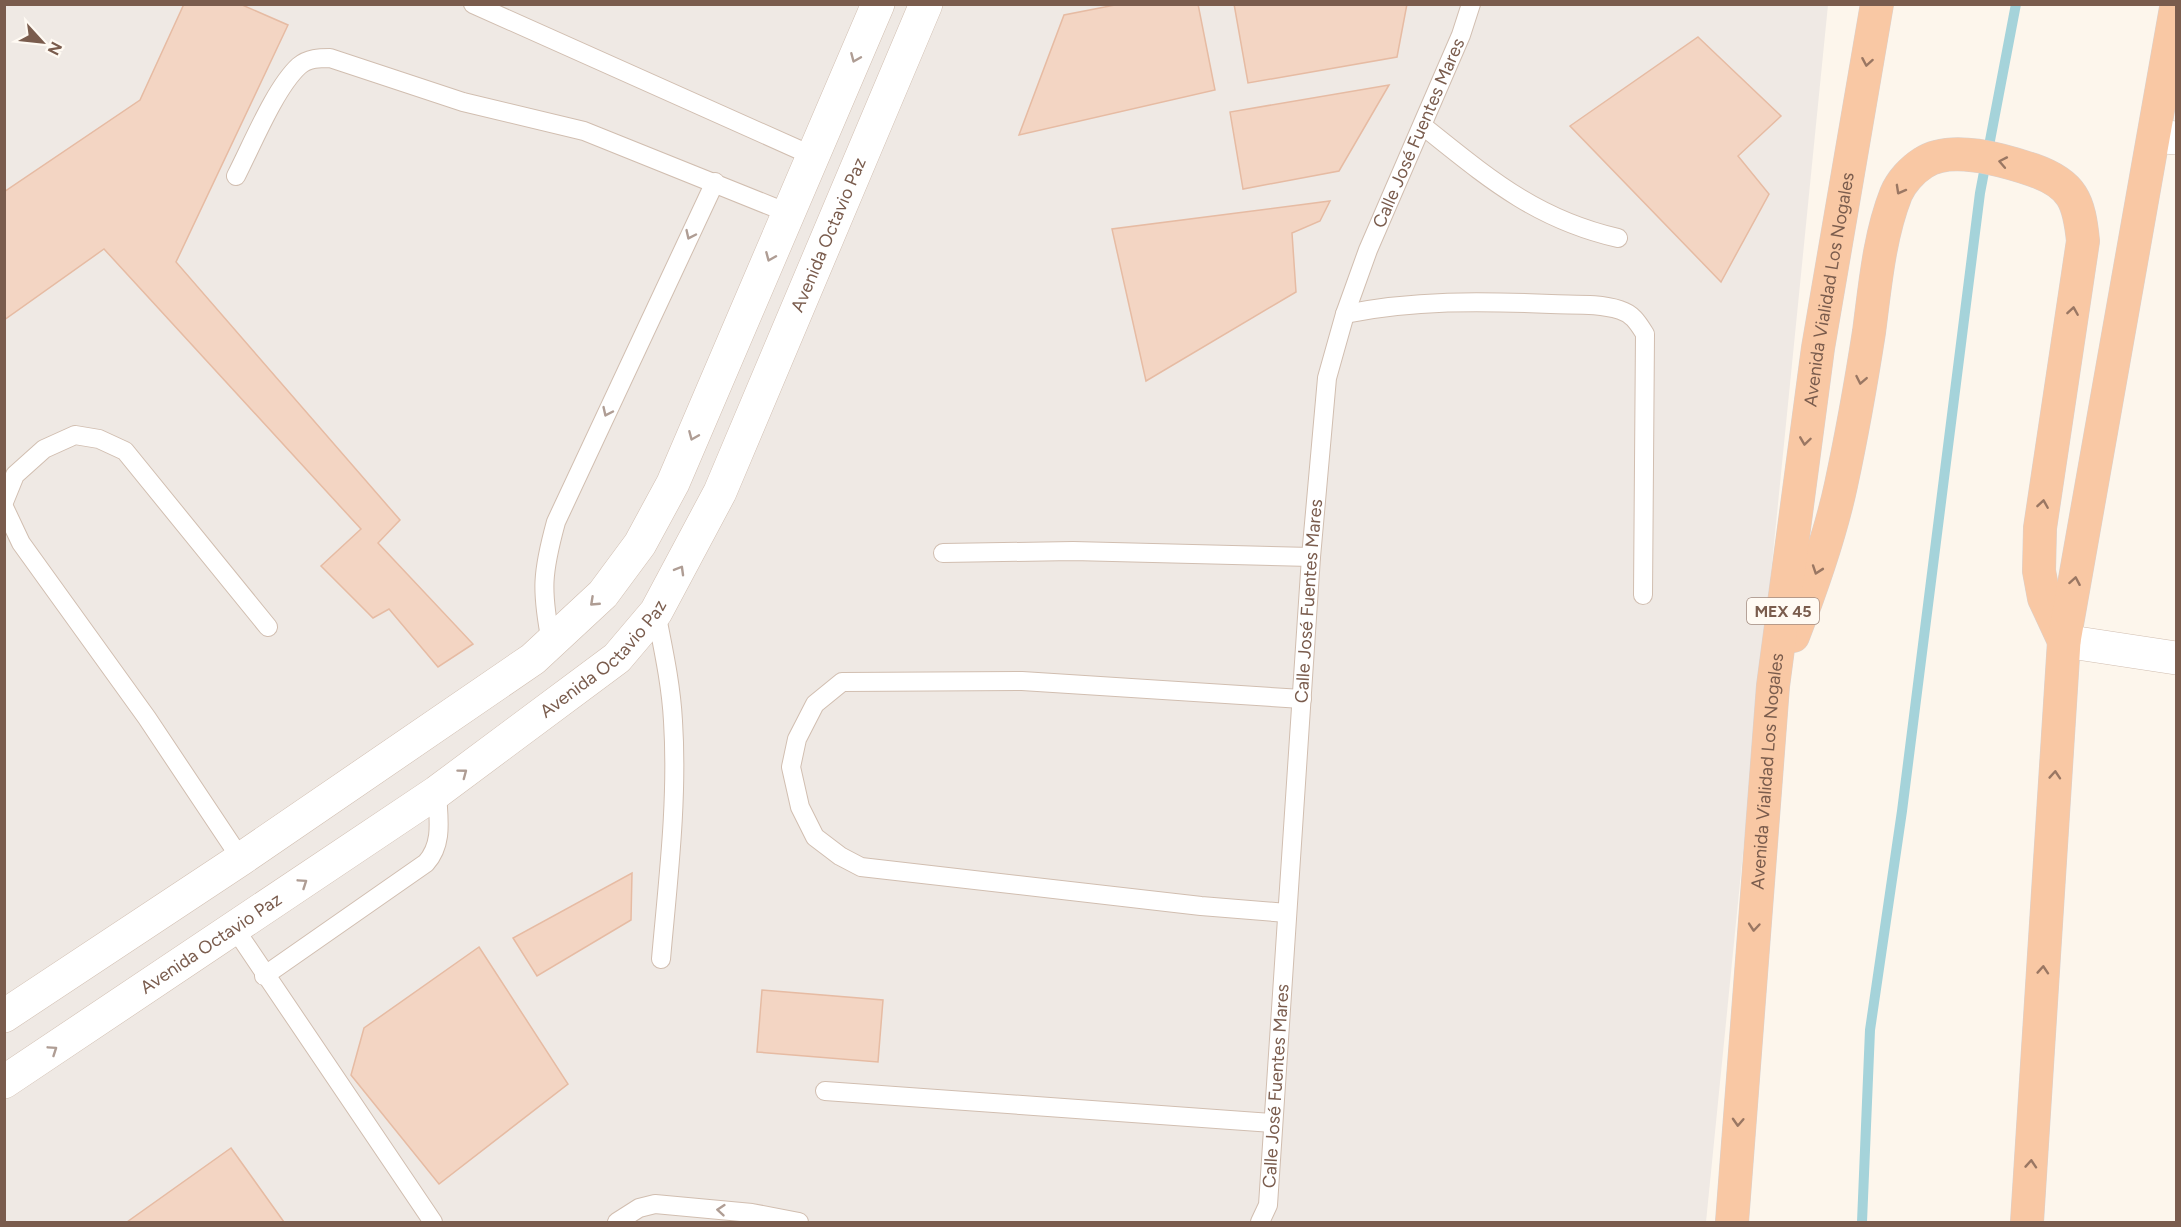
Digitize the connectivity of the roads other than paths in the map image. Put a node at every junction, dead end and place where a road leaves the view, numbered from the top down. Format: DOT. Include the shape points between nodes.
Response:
graph roads {
  1 [pos="473,4"];
  2 [pos="878,4"];
  3 [pos="926,4"];
  4 [pos="1471,4"];
  5 [pos="1877,4"];
  6 [pos="2176,8"];
  7 [pos="1423,126"];
  8 [pos="2166,137"];
  9 [pos="813,156"];
  10 [pos="236,176"];
  11 [pos="714,182"];
  12 [pos="788,213"];
  13 [pos="1618,238"];
  14 [pos="1345,314"];
  15 [pos="4,502"];
  16 [pos="4,507"];
  17 [pos="942,553"];
  18 [pos="1311,557"];
  19 [pos="1643,594"];
  20 [pos="656,612"];
  21 [pos="268,627"];
  22 [pos="2064,641"];
  23 [pos="552,642"];
  24 [pos="2176,658"];
  25 [pos="1773,686"];
  26 [pos="1302,699"];
  27 [pos="437,792"];
  28 [pos="241,859"];
  29 [pos="1287,913"];
  30 [pos="235,929"];
  31 [pos="661,959"];
  32 [pos="264,976"];
  33 [pos="4,1016"];
  34 [pos="4,1082"];
  35 [pos="825,1091"];
  36 [pos="1273,1123"];
  37 [pos="433,1222"];
  38 [pos="617,1222"];
  39 [pos="799,1222"];
  40 [pos="1260,1222"];
  41 [pos="1732,1222"];
  42 [pos="2027,1222"];
  1 -- 9 [label="lane"];
  2 -- 9 [label="street, one-way"];
  20 -- 3 [label="street, Avenida Octavio Paz, one-way" via="720,492"];
  4 -- 7 [label="lane, Calle José Fuentes Mares"];
  5 -- 25 [label="highway, Avenida Vialidad Los Nogales / MEX 45, one-way" via="1818,348"];
  6 -- 8 [label="highway"];
  7 -- 13 [label="lane" via="1514,196 1552,217"];
  7 -- 14 [label="lane, Calle José Fuentes Mares" via="1368,250"];
  22 -- 8 [label="highway, one-way"];
  9 -- 12 [label="street"];
  10 -- 11 [label="lane" via="284,86 300,65 319,58 357,66 463,102 584,131"];
  11 -- 12 [label="lane"];
  11 -- 23 [label="lane, one-way" via="556,522 544,566 543,601"];
  12 -- 23 [label="street, one-way" via="673,483 645,534 603,594"];
  14 -- 18 [label="lane, Calle José Fuentes Mares" via="1327,378"];
  14 -- 19 [label="lane" via="1417,303 1490,301 1602,306 1621,310 1636,319 1645,334"];
  15 -- 21 [label="lane" via="15,475 44,449 75,435 99,438 124,451"];
  16 -- 28 [label="lane" via="21,543 147,718"];
  17 -- 18 [label="lane" via="1073,551"];
  18 -- 26 [label="lane, Calle José Fuentes Mares"];
  27 -- 20 [label="street, Avenida Octavio Paz, one-way" via="617,658"];
  20 -- 31 [label="lane" via="668,670 673,722 673,820"];
  22 -- 24 [label="street"];
  22 -- 25 [label="highway, one-way" via="2044,598 2039,571 2040,528 2084,241 2080,216 2074,197 2059,180 2018,165 1944,155 1922,164 1896,193 1879,260 1841,485 1822,556"];
  42 -- 22 [label="highway, one-way"];
  23 -- 28 [label="street" via="533,659"];
  25 -- 41 [label="highway, Avenida Vialidad Los Nogales / MEX 45, one-way"];
  26 -- 29 [label="lane, Calle José Fuentes Mares"];
  26 -- 29 [label="lane" via="1022,681 842,682 815,704 797,740 791,767 800,807 815,837 861,867"];
  30 -- 27 [label="street, Avenida Octavio Paz, one-way"];
  27 -- 32 [label="lane" via="439,838 432,857"];
  28 -- 33 [label="street"];
  29 -- 36 [label="lane, Calle José Fuentes Mares"];
  30 -- 32 [label="lane"];
  34 -- 30 [label="street, Avenida Octavio Paz, one-way"];
  32 -- 37 [label="lane"];
  35 -- 36 [label="lane"];
  36 -- 40 [label="lane, Calle José Fuentes Mares" via="1268,1205"];
  39 -- 38 [label="lane, one-way" via="752,1213 655,1204 639,1208"];
}
